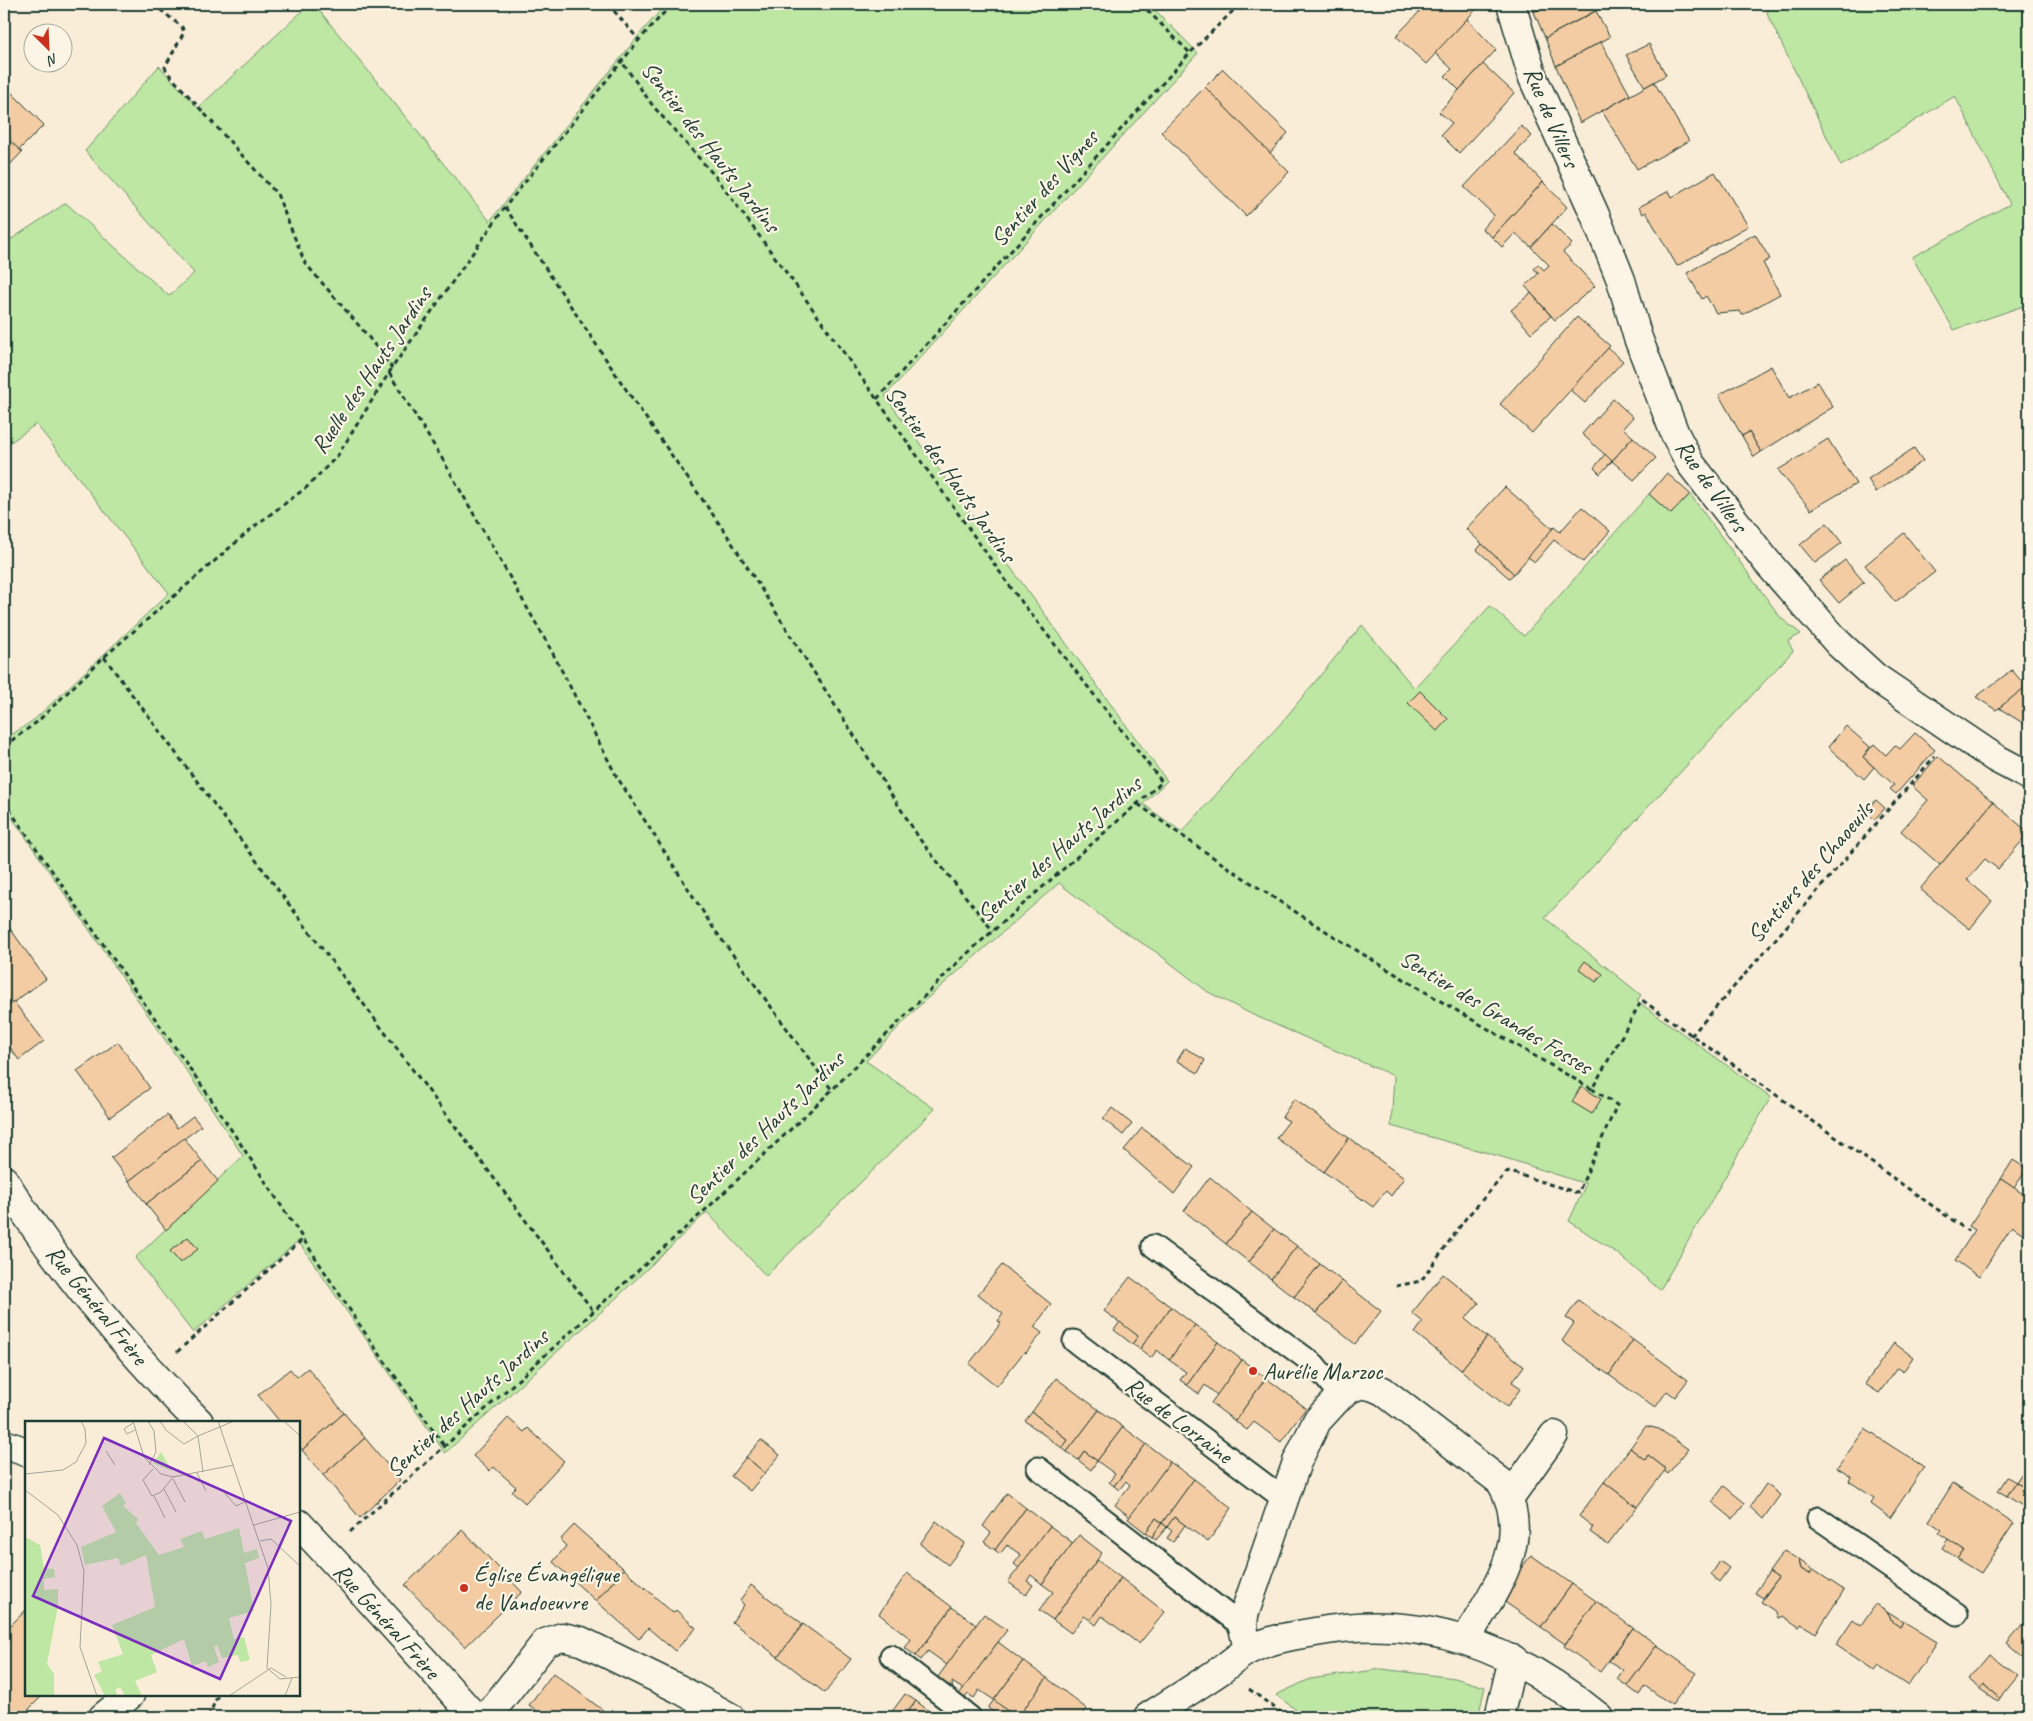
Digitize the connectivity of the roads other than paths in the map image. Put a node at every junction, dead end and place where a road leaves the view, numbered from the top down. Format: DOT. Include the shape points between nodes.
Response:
graph roads {
  1 [pos="1511,4"];
  2 [pos="2029,776"];
  3 [pos="4,1180"];
  4 [pos="1153,1246"];
  5 [pos="1074,1341"];
  6 [pos="1340,1396"];
  7 [pos="195,1421"];
  8 [pos="1554,1435"];
  9 [pos="4,1444"];
  10 [pos="25,1452"];
  11 [pos="1038,1468"];
  12 [pos="1510,1497"];
  13 [pos="1284,1499"];
  14 [pos="1818,1518"];
  15 [pos="304,1538"];
  16 [pos="1957,1614"];
  17 [pos="1246,1638"];
  18 [pos="1466,1640"];
  19 [pos="890,1656"];
  20 [pos="1513,1659"];
  21 [pos="129,1696"];
  22 [pos="103,1717"];
  23 [pos="475,1717"];
  24 [pos="487,1717"];
  25 [pos="730,1717"];
  26 [pos="970,1717"];
  27 [pos="1148,1717"];
  28 [pos="1499,1717"];
  29 [pos="1599,1717"];
  1 -- 2 [label="street, Rue de Villers" via="1532,78 1595,215 1621,280 1638,338 1675,434 1690,463 1767,562 1839,644 1875,678 1996,758"];
  3 -- 7 [label="street, Rue Général Frère" via="77,1282"];
  4 -- 6 [label="lane" via="1315,1365"];
  5 -- 13 [label="lane, Rue de Lorraine"];
  6 -- 12 [label="street" via="1363,1384 1383,1391 1501,1482"];
  6 -- 13 [label="street" via="1317,1421"];
  8 -- 12 [label="street"];
  9 -- 10 [label="street"];
  11 -- 17 [label="lane"];
  12 -- 18 [label="street" via="1515,1523 1508,1564"];
  13 -- 17 [label="street" via="1244,1616"];
  14 -- 16 [label="lane"];
  15 -- 23 [label="street, Rue Général Frère"];
  17 -- 18 [label="street" via="1271,1640 1370,1625"];
  17 -- 27 [label="street" via="1222,1669"];
  18 -- 20 [label="street"];
  19 -- 26 [label="lane"];
  20 -- 28 [label="street"];
  20 -- 29 [label="street" via="1559,1686"];
  21 -- 22 [label="street"];
  24 -- 25 [label="street" via="545,1644 562,1637 581,1641"];
}
